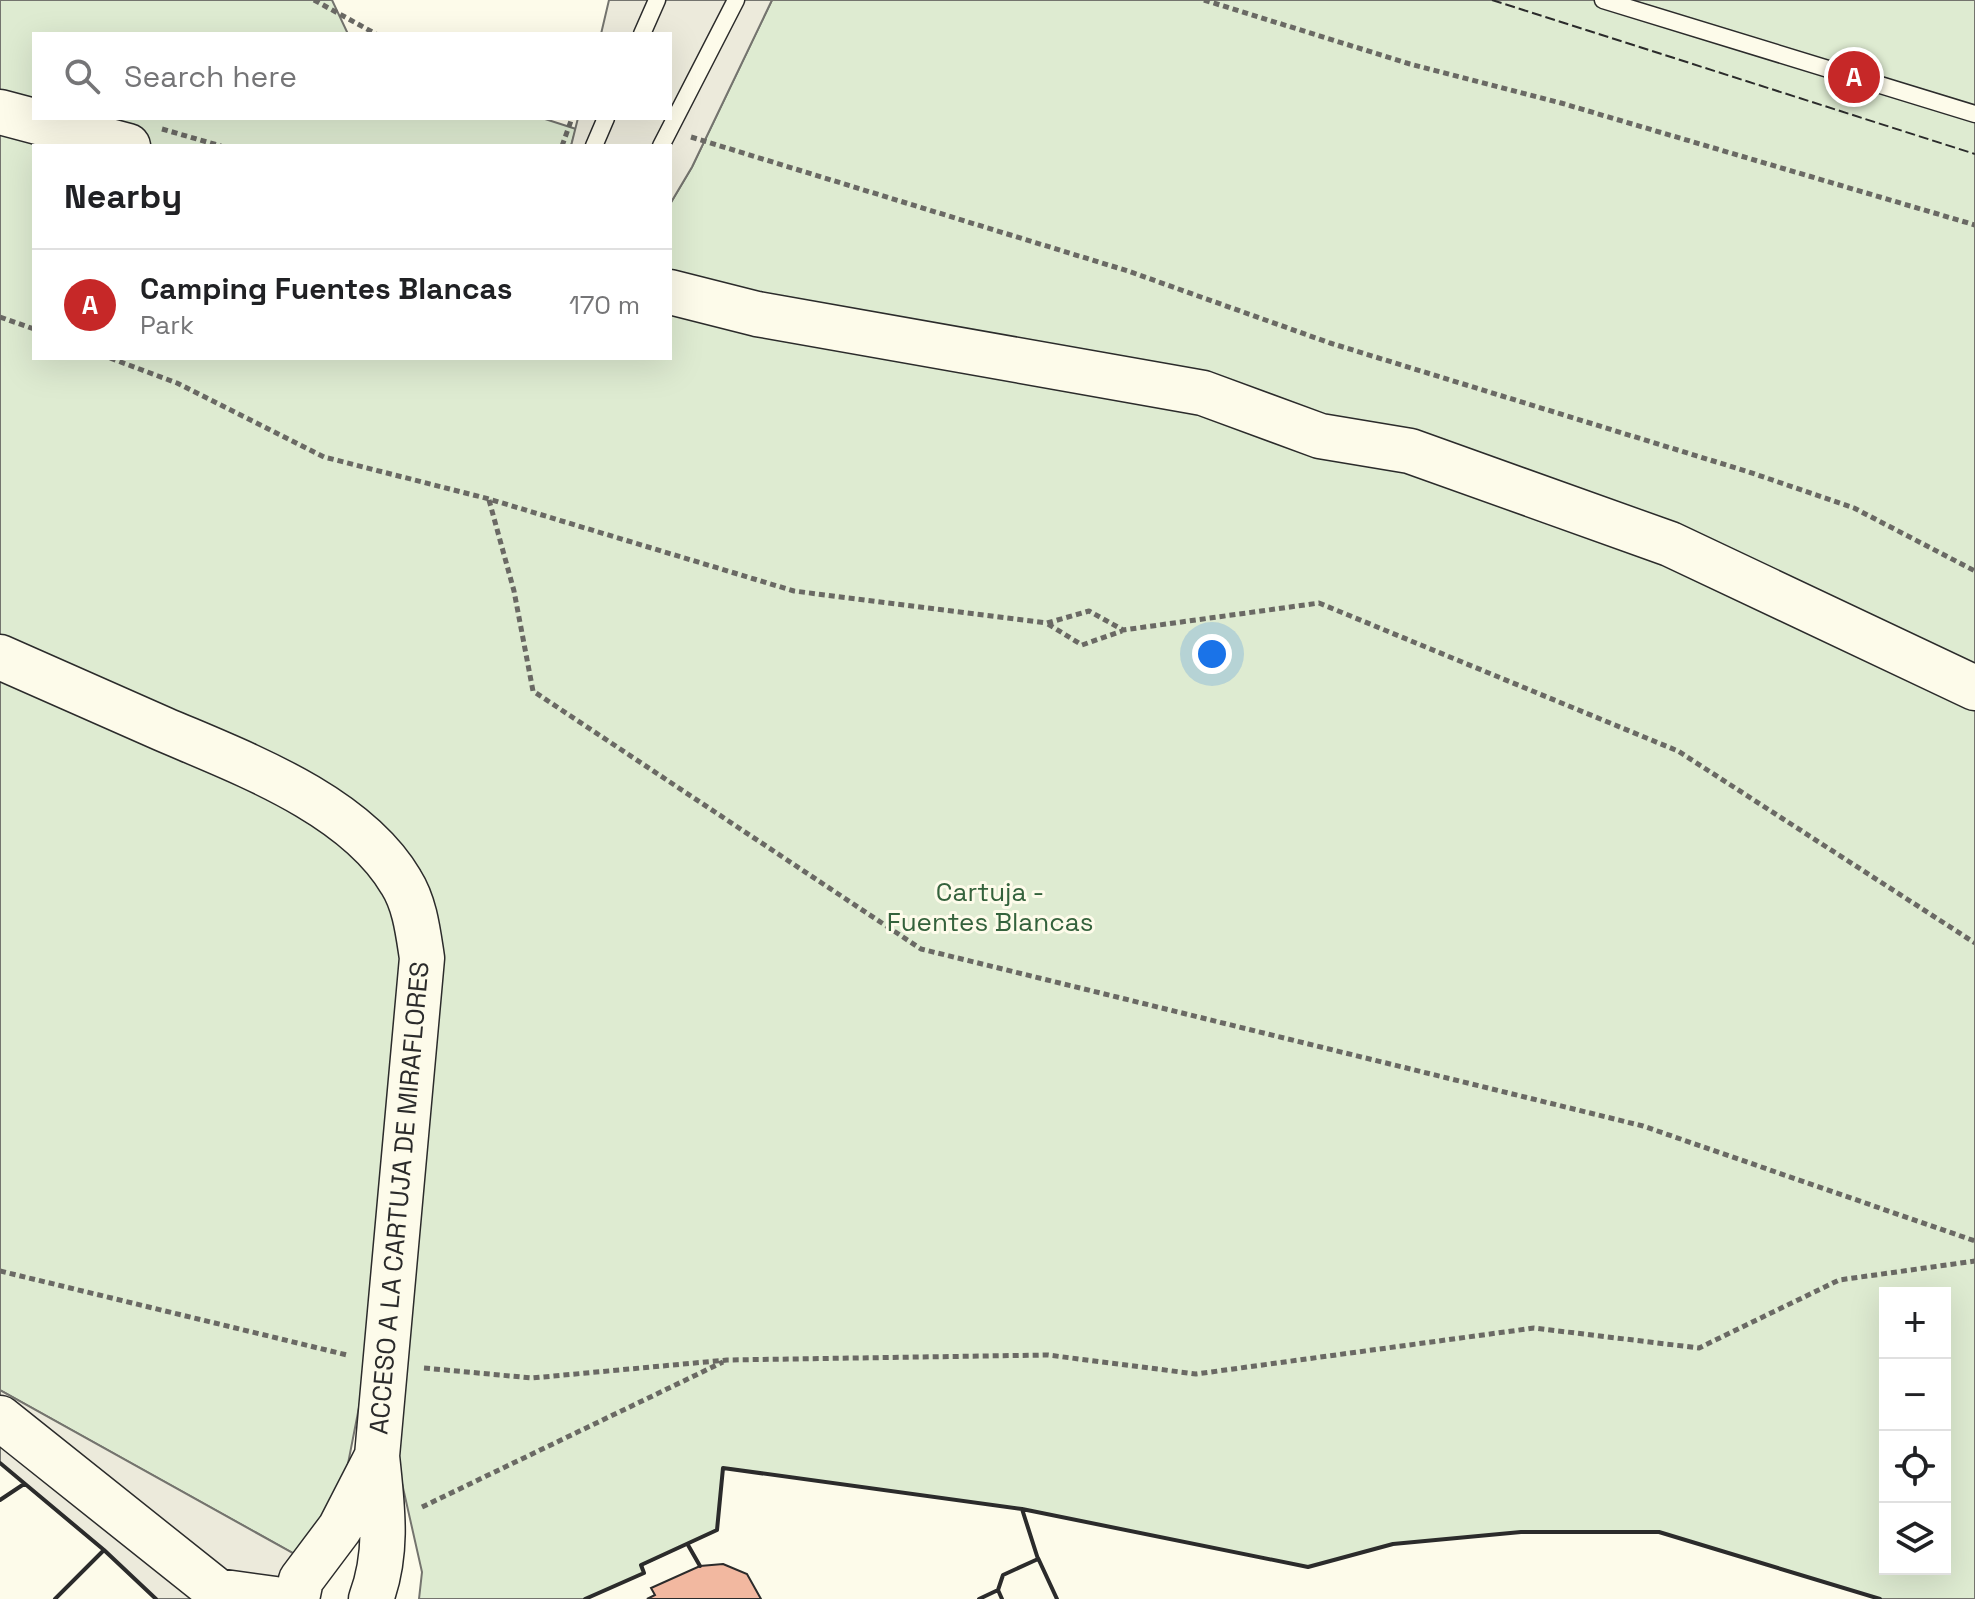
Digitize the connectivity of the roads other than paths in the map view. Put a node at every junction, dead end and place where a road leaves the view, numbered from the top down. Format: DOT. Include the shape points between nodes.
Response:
graph roads {
  1 [pos="657,0"];
  2 [pos="736,0"];
  3 [pos="1603,0"];
  4 [pos="643,32"];
  5 [pos="0,112"];
  6 [pos="1975,114"];
  7 [pos="32,118"];
  8 [pos="46,120"];
  9 [pos="605,120"];
  10 [pos="139,136"];
  11 [pos="595,144"];
  12 [pos="662,144"];
  13 [pos="672,293"];
  14 [pos="0,657"];
  15 [pos="1975,688"];
  16 [pos="0,1418"];
  17 [pos="377,1456"];
  18 [pos="213,1595"];
  19 [pos="275,1599"];
  20 [pos="295,1599"];
  21 [pos="371,1599"];
  1 -- 4 [label="lane"];
  2 -- 12 [label="lane"];
  3 -- 6 [label="lane"];
  5 -- 7 [label="street"];
  8 -- 10 [label="street"];
  9 -- 11 [label="lane"];
  13 -- 15 [label="street" via="757,314 1203,393 1320,436 1410,451 1670,544"];
  14 -- 17 [label="street, ACCESO A LA CARTUJA DE MIRAFLORES" via="296,792 343,819 402,883 422,958"];
  16 -- 18 [label="street"];
  17 -- 20 [label="street, ACCESO A LA CARTUJA DE MIRAFLORES" via="340,1528 301,1580"];
  17 -- 21 [label="street, ACCESO A LA CARTUJA DE MIRAFLORES" via="384,1525 381,1571"];
  18 -- 19 [label="street"];
}
